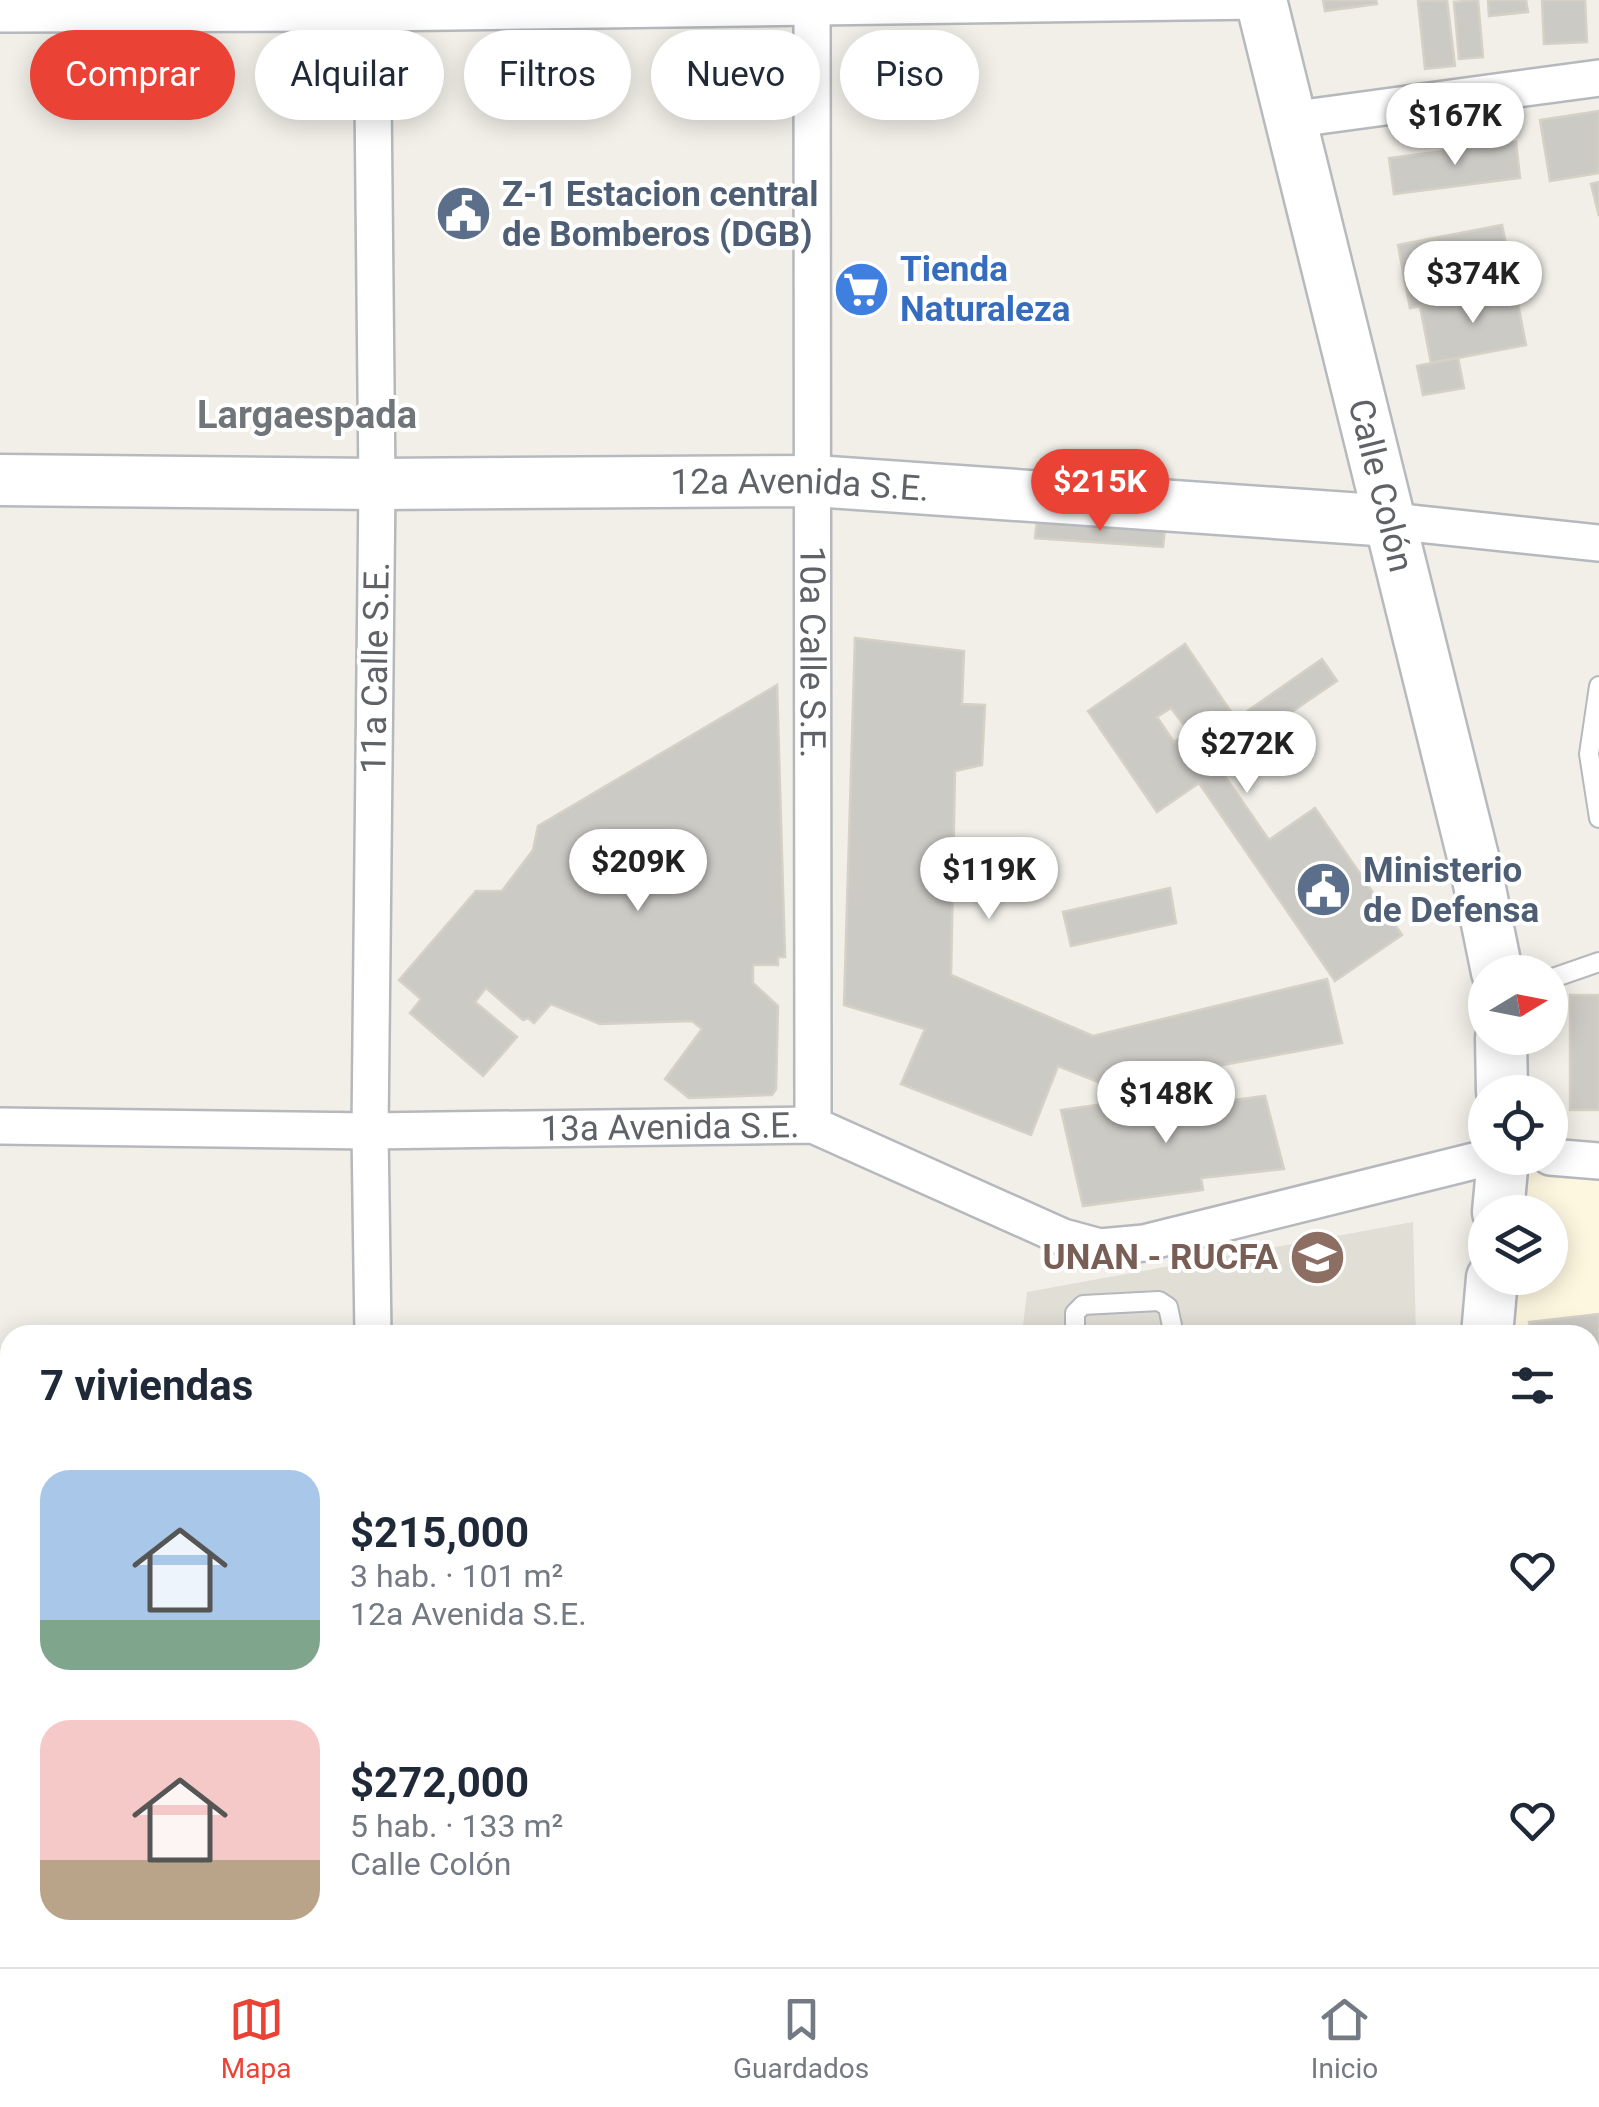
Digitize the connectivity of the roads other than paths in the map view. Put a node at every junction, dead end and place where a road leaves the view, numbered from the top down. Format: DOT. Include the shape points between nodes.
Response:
graph roads {
  1 [pos="1261,1"];
  2 [pos="812,2"];
  3 [pos="372,6"];
  4 [pos="0,14"];
  5 [pos="1599,78"];
  6 [pos="1289,120"];
  7 [pos="0,480"];
  8 [pos="814,480"];
  9 [pos="377,484"];
  10 [pos="1391,520"];
  11 [pos="1599,543"];
  12 [pos="1599,686"];
  13 [pos="1599,818"];
  14 [pos="1494,955"];
  15 [pos="1599,962"];
  16 [pos="1568,973"];
  17 [pos="813,1125"];
  18 [pos="0,1126"];
  19 [pos="370,1130"];
  20 [pos="1568,1158"];
  21 [pos="1599,1161"];
  22 [pos="1468,1163"];
  23 [pos="1491,1295"];
  24 [pos="373,1325"];
  25 [pos="1075,1325"];
  26 [pos="1172,1325"];
  27 [pos="1488,1325"];
  1 -- 2 [label="street"];
  1 -- 6 [label="street, Calle Colón"];
  2 -- 3 [label="street"];
  2 -- 8 [label="street, 10a Calle S.E."];
  3 -- 4 [label="street"];
  3 -- 9 [label="street, 11a Calle S.E."];
  5 -- 6 [label="street"];
  6 -- 10 [label="street, Calle Colón"];
  7 -- 9 [label="street, 12a Avenida S.E."];
  8 -- 9 [label="street, 12a Avenida S.E."];
  8 -- 10 [label="street, 12a Avenida S.E."];
  8 -- 17 [label="street, 10a Calle S.E."];
  9 -- 19 [label="street, 11a Calle S.E."];
  10 -- 11 [label="street, 12a Avenida S.E."];
  10 -- 14 [label="street, Calle Colón"];
  12 -- 13 [label="lane" via="1589,754"];
  15 -- 16 [label="lane"];
  17 -- 19 [label="street, 13a Avenida S.E."];
  17 -- 22 [label="street, 13a Avenida S.E." via="1100,1247 1144,1244"];
  18 -- 19 [label="street, 13a Avenida S.E."];
  19 -- 24 [label="street, 11a Calle S.E."];
  20 -- 21 [label="street"];
  23 -- 27 [label="street"];
  25 -- 26 [label="lane" via="1082,1304 1158,1301 1168,1307"];
}
